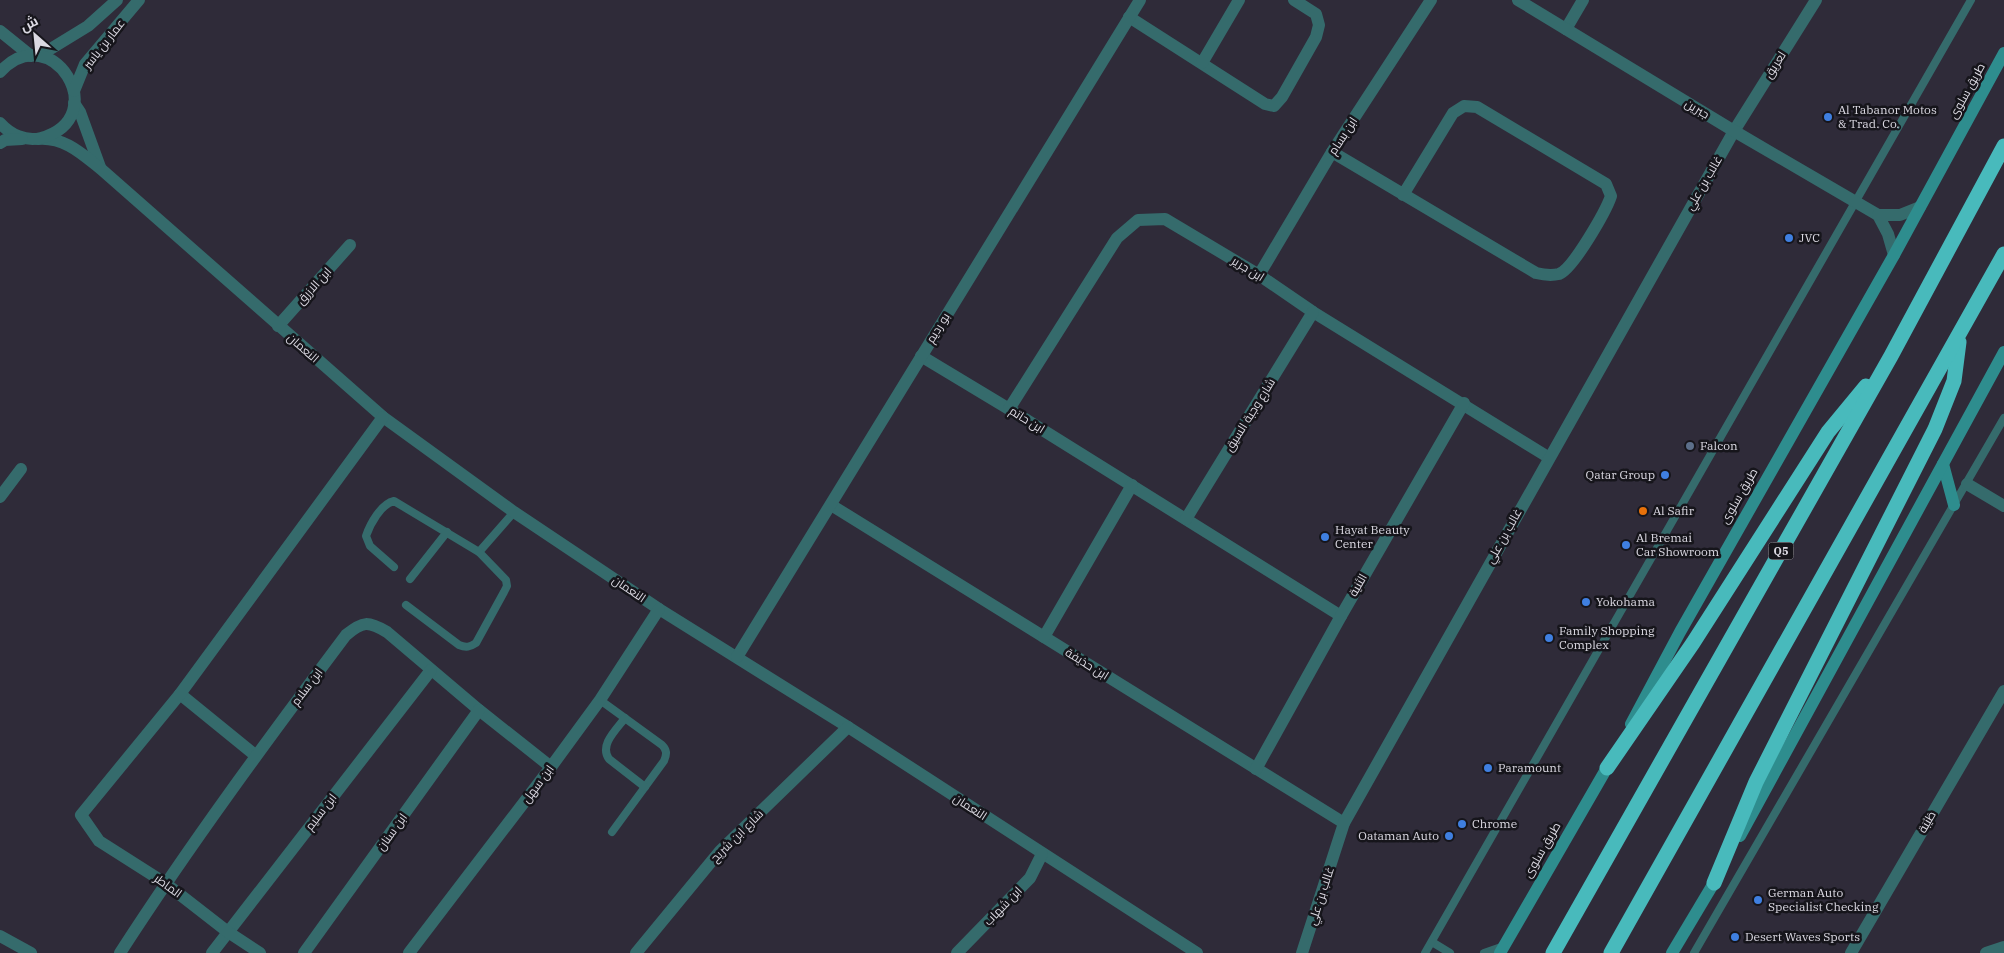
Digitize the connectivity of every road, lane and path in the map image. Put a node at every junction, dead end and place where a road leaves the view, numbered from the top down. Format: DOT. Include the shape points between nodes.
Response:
graph roads {
  1 [pos="117,0"];
  2 [pos="140,0"];
  3 [pos="1140,0"];
  4 [pos="1239,0"];
  5 [pos="1294,0"];
  6 [pos="1431,0"];
  7 [pos="1518,0"];
  8 [pos="1583,0"];
  9 [pos="1816,0"];
  10 [pos="1970,0"];
  11 [pos="1130,17"];
  12 [pos="1566,29"];
  13 [pos="0,31"];
  14 [pos="2004,54"];
  15 [pos="35,56"];
  16 [pos="1202,63"];
  17 [pos="0,72"];
  18 [pos="74,97"];
  19 [pos="0,123"];
  20 [pos="1734,131"];
  21 [pos="32,139"];
  22 [pos="0,143"];
  23 [pos="2004,146"];
  24 [pos="1332,152"];
  25 [pos="101,169"];
  26 [pos="1403,194"];
  27 [pos="1856,202"];
  28 [pos="1920,207"];
  29 [pos="1878,215"];
  30 [pos="350,245"];
  31 [pos="2004,254"];
  32 [pos="1894,255"];
  33 [pos="1259,275"];
  34 [pos="1314,312"];
  35 [pos="278,326"];
  36 [pos="1960,334"];
  37 [pos="2004,352"];
  38 [pos="921,356"];
  39 [pos="1891,356"];
  40 [pos="1464,403"];
  41 [pos="1010,409"];
  42 [pos="383,417"];
  43 [pos="2004,418"];
  44 [pos="1548,457"];
  45 [pos="1943,464"];
  46 [pos="21,469"];
  47 [pos="1967,484"];
  48 [pos="1132,486"];
  49 [pos="0,497"];
  50 [pos="830,506"];
  51 [pos="1954,506"];
  52 [pos="2004,506"];
  53 [pos="514,512"];
  54 [pos="1186,519"];
  55 [pos="447,532"];
  56 [pos="479,552"];
  57 [pos="394,567"];
  58 [pos="410,579"];
  59 [pos="406,605"];
  60 [pos="659,609"];
  61 [pos="1341,616"];
  62 [pos="1044,637"];
  63 [pos="737,657"];
  64 [pos="431,670"];
  65 [pos="2004,691"];
  66 [pos="180,694"];
  67 [pos="600,700"];
  68 [pos="479,710"];
  69 [pos="625,718"];
  70 [pos="848,727"];
  71 [pos="255,756"];
  72 [pos="551,767"];
  73 [pos="1607,768"];
  74 [pos="1256,769"];
  75 [pos="645,787"];
  76 [pos="1344,823"];
  77 [pos="612,832"];
  78 [pos="1042,854"];
  79 [pos="165,883"];
  80 [pos="1714,883"];
  81 [pos="228,932"];
  82 [pos="0,936"];
  83 [pos="1432,942"];
  84 [pos="2004,947"];
  85 [pos="1502,950"];
  86 [pos="31,953"];
  87 [pos="120,953"];
  88 [pos="212,953"];
  89 [pos="260,953"];
  90 [pos="304,953"];
  91 [pos="410,953"];
  92 [pos="636,953"];
  93 [pos="957,953"];
  94 [pos="1196,953"];
  95 [pos="1302,953"];
  96 [pos="1425,953"];
  97 [pos="1450,953"];
  98 [pos="1484,953"];
  99 [pos="1553,953"];
  100 [pos="1611,953"];
  101 [pos="1672,953"];
  102 [pos="1694,953"];
  103 [pos="1851,953"];
  104 [pos="1986,953"];
  1 -- 15 [label="street, عمار بن ياسر" via="88,26"];
  2 -- 18 [label="street, عمار بن ياسر" via="85,64"];
  3 -- 11 [label="street, بو رديم"];
  4 -- 16 [label="street"];
  5 -- 16 [label="street" via="1316,14 1319,25 1316,37 1274,106 1265,104"];
  6 -- 24 [label="street, ابن بسام"];
  7 -- 12 [label="street, جبرين"];
  8 -- 12 [label="street"];
  9 -- 20 [label="street, لعريق"];
  10 -- 27 [label="lane"];
  11 -- 16 [label="street"];
  11 -- 38 [label="street, بو رديم"];
  12 -- 20 [label="street, جبرين"];
  13 -- 15 [label="street, النعمان"];
  14 -- 28 [label="main road, طريق سلوى"];
  15 -- 17 [label="street, عمار بن ياسر" via="18,58"];
  15 -- 18 [label="street, النعمان" via="52,60 62,68 70,78"];
  18 -- 21 [label="street, عمار بن ياسر" via="70,116 62,127 50,135"];
  18 -- 25 [label="street, النعمان"];
  19 -- 21 [label="street" via="16,136"];
  20 -- 27 [label="street, جبرين"];
  20 -- 44 [label="street, غالب بن علي"];
  21 -- 22 [label="street"];
  21 -- 25 [label="street, النعمان" via="51,138 74,148"];
  23 -- 39 [label="highway, Q5"];
  24 -- 26 [label="street"];
  24 -- 33 [label="street, ابن بسام"];
  25 -- 35 [label="street, النعمان"];
  26 -- 26 [label="street" via="1536,273 1547,276 1561,273 1571,265 1611,196 1606,184 1477,107 1464,106 1452,113"];
  27 -- 29 [label="street, جبرين"];
  27 -- 83 [label="lane"];
  28 -- 29 [label="street" via="1900,215"];
  28 -- 32 [label="main road, طريق سلوى"];
  29 -- 32 [label="street"];
  30 -- 35 [label="street, ابن الازرق"];
  31 -- 36 [label="highway"];
  32 -- 73 [label="main road, طريق سلوى" via="1680,632"];
  33 -- 34 [label="street, ابن جرير"];
  33 -- 41 [label="street, ابن جرير" via="1165,219 1138,220 1117,238"];
  34 -- 40 [label="street, ابن جرير"];
  34 -- 54 [label="street, شارع وجبة السيق"];
  35 -- 42 [label="street, النعمان"];
  36 -- 80 [label="highway" via="1954,382 1935,429 1756,782"];
  36 -- 100 [label="highway"];
  37 -- 45 [label="main road"];
  38 -- 41 [label="street, ابن حاتم"];
  38 -- 50 [label="street, بو رديم"];
  39 -- 73 [label="highway" via="1828,432 1693,643"];
  39 -- 99 [label="highway, Q5"];
  40 -- 44 [label="street, ابن جرير"];
  40 -- 61 [label="street, الثنية"];
  41 -- 48 [label="street, ابن حاتم"];
  42 -- 53 [label="street, النعمان"];
  42 -- 66 [label="street"];
  43 -- 47 [label="lane"];
  44 -- 76 [label="street, غالب بن علي"];
  45 -- 51 [label="main road"];
  45 -- 80 [label="main road"];
  46 -- 49 [label="street"];
  47 -- 51 [label="lane"];
  47 -- 52 [label="street"];
  48 -- 54 [label="street, ابن حاتم"];
  48 -- 62 [label="street"];
  50 -- 62 [label="street, ابن حذيفة"];
  50 -- 63 [label="street, بو رديم"];
  51 -- 102 [label="lane"];
  53 -- 56 [label="lane"];
  53 -- 60 [label="street, النعمان"];
  54 -- 61 [label="street, ابن حاتم"];
  55 -- 56 [label="lane"];
  55 -- 57 [label="lane" via="399,503 388,502 366,541"];
  55 -- 58 [label="lane"];
  56 -- 59 [label="lane" via="506,580 507,586 476,643 465,647 460,645"];
  60 -- 63 [label="street, النعمان"];
  60 -- 67 [label="street, ابن سهل"];
  61 -- 74 [label="street, الثنية"];
  62 -- 74 [label="street, ابن حذيفة"];
  63 -- 70 [label="street, النعمان"];
  64 -- 68 [label="street, ابن سلام"];
  64 -- 71 [label="street, ابن سلام" via="387,632 372,624 359,625 346,635"];
  64 -- 81 [label="street, ابن سليم"];
  65 -- 103 [label="street, طَيْبَة"];
  66 -- 71 [label="street"];
  66 -- 79 [label="street, الماطر" via="81,816 99,841"];
  67 -- 69 [label="lane"];
  67 -- 72 [label="street, ابن سهل"];
  68 -- 72 [label="street, ابن سلام"];
  68 -- 90 [label="street, ابن سنان"];
  69 -- 75 [label="lane" via="607,743 606,754"];
  69 -- 75 [label="lane" via="666,749 664,761"];
  70 -- 78 [label="street, النعمان"];
  70 -- 92 [label="street, شارع ابن شريح" via="720,851"];
  71 -- 79 [label="street, ابن سلام"];
  72 -- 91 [label="street, ابن سهل"];
  73 -- 85 [label="main road, طريق سلوى"];
  74 -- 76 [label="street, ابن حذيفة"];
  75 -- 77 [label="lane"];
  76 -- 95 [label="street, غالب بن علي"];
  78 -- 93 [label="street, ابن شهاب" via="1030,878"];
  78 -- 94 [label="street, النعمان"];
  79 -- 81 [label="street, الماطر"];
  79 -- 87 [label="street, ابن سلام"];
  80 -- 101 [label="main road"];
  81 -- 88 [label="street, ابن سليم"];
  81 -- 89 [label="street, الماطر"];
  82 -- 86 [label="street"];
  83 -- 96 [label="lane"];
  83 -- 97 [label="lane"];
  84 -- 104 [label="street"];
  85 -- 98 [label="lane"];
}
